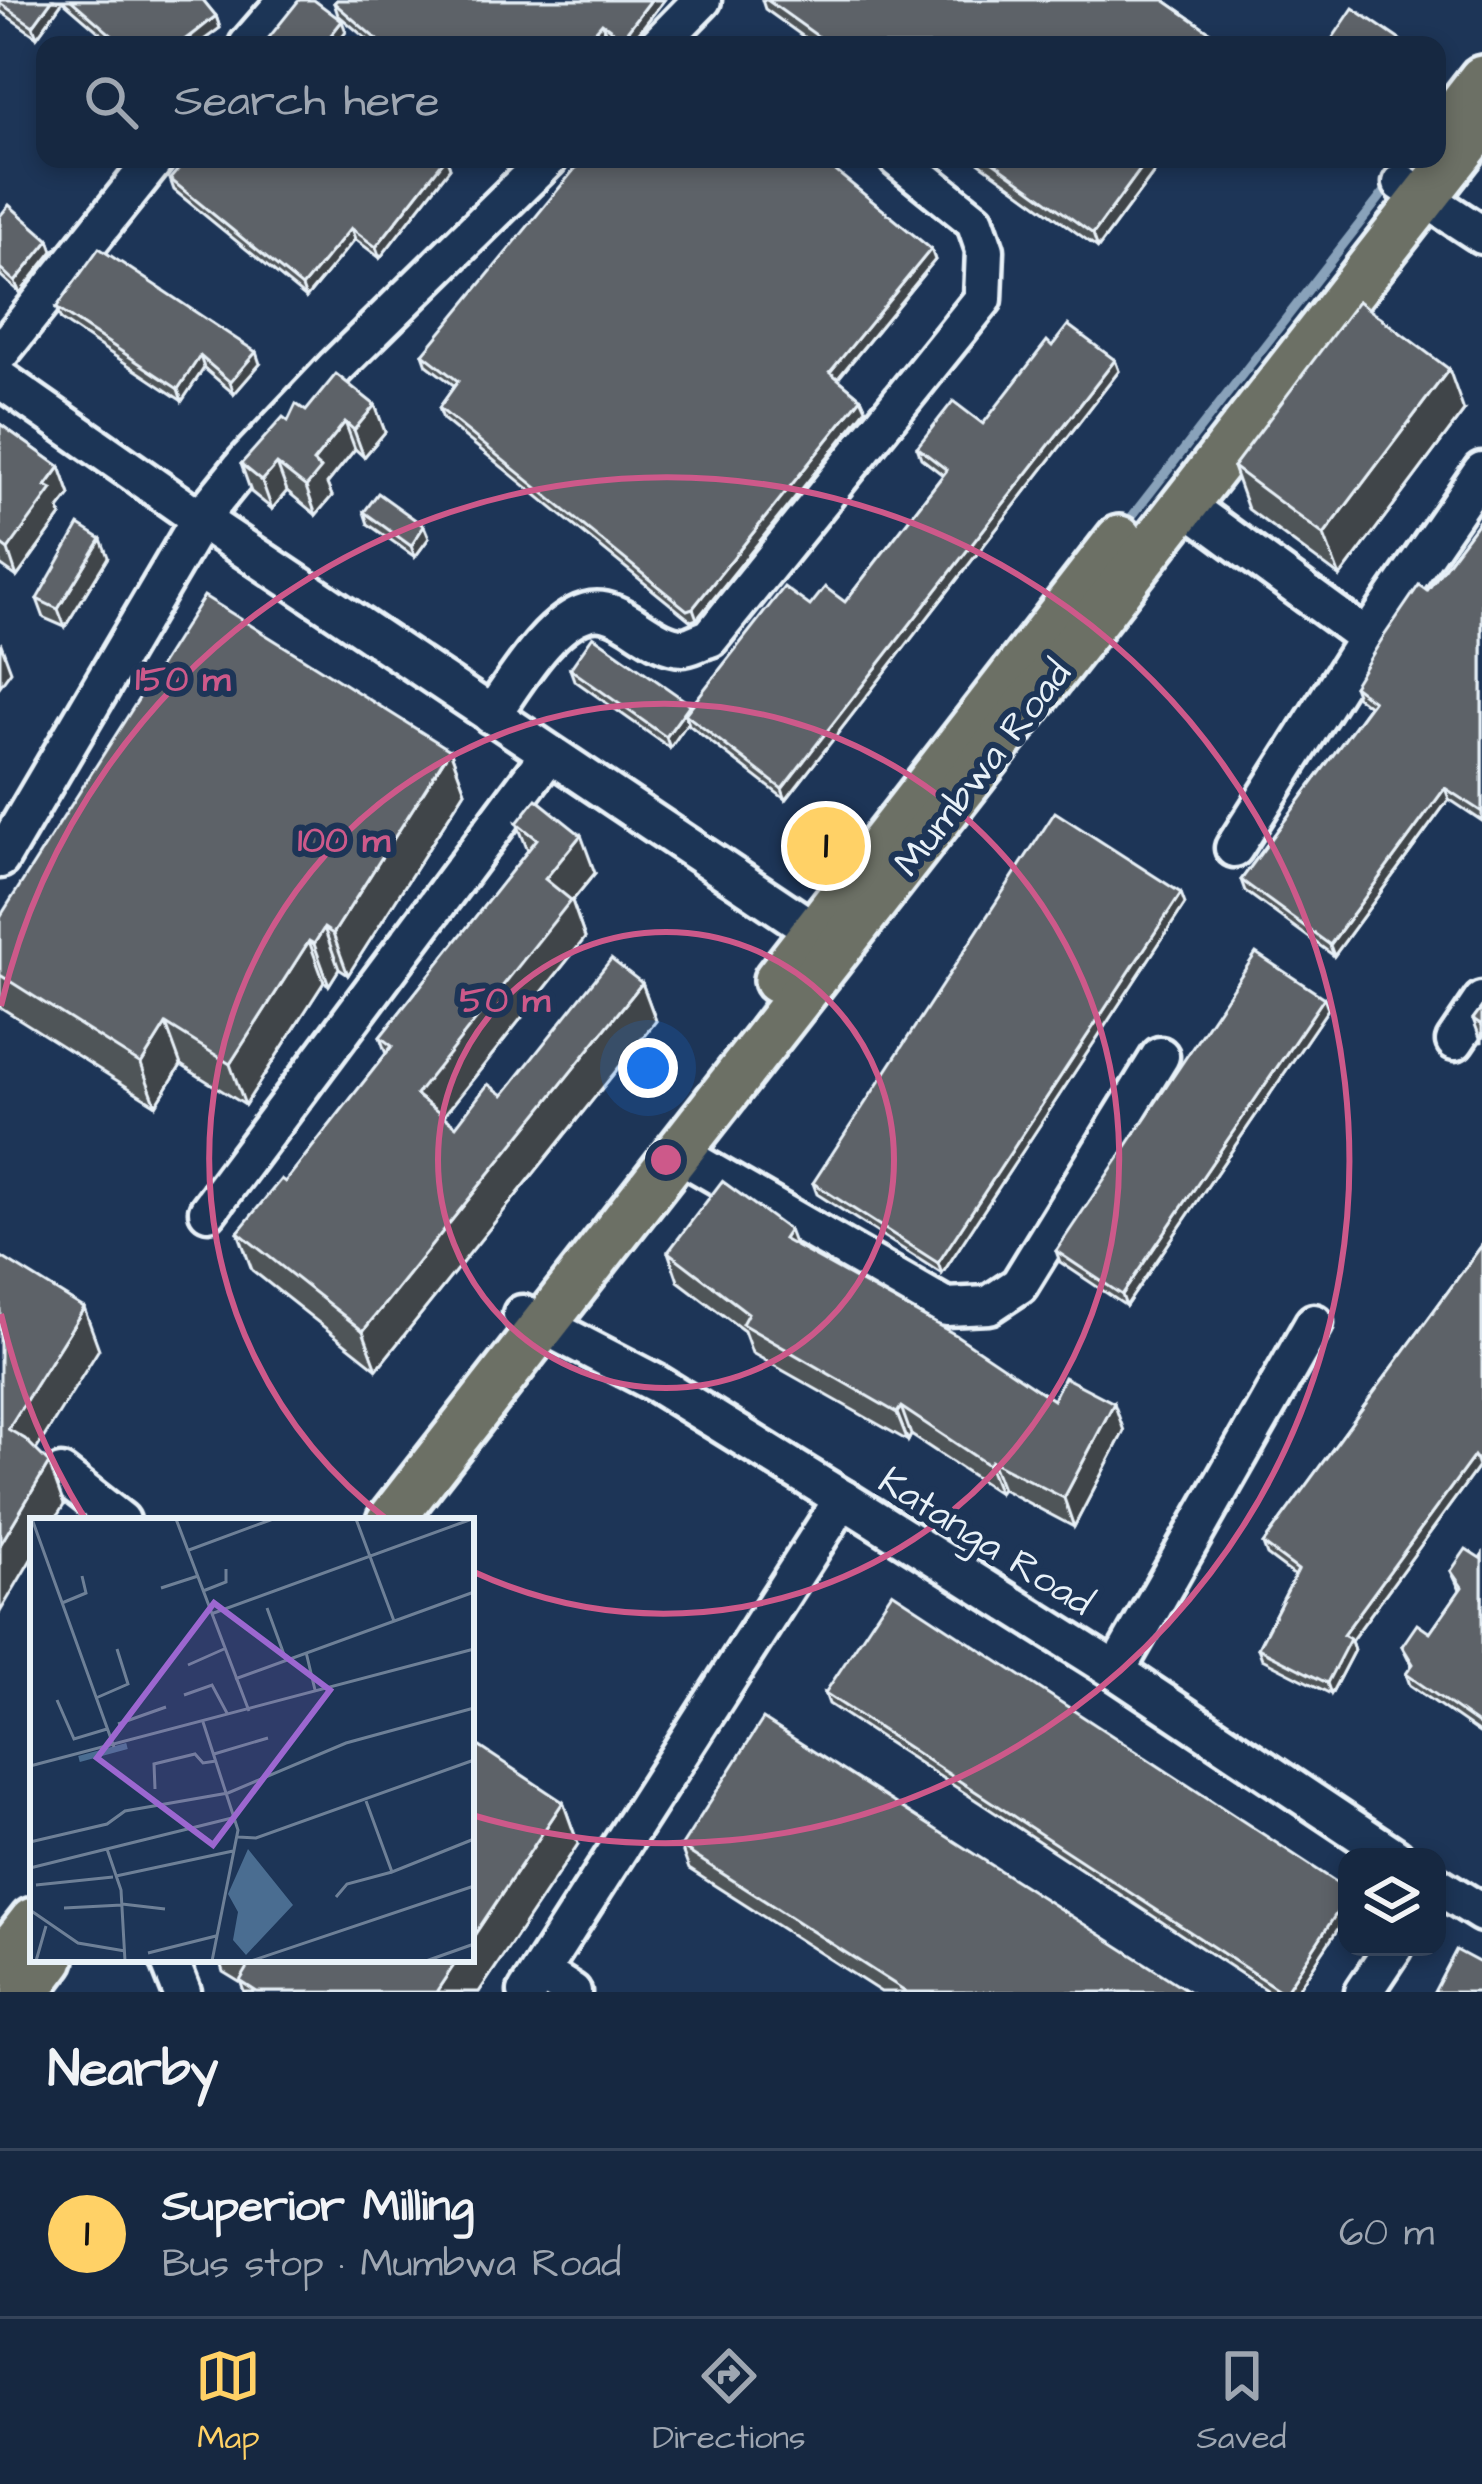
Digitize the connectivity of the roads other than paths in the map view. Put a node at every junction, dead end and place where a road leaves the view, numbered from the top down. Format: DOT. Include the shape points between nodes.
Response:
graph roads {
  1 [pos="287,0"];
  2 [pos="702,0"];
  3 [pos="256,36"];
  4 [pos="667,36"];
  5 [pos="1482,79"];
  6 [pos="1482,124"];
  7 [pos="1446,125"];
  8 [pos="1446,155"];
  9 [pos="148,168"];
  10 [pos="539,168"];
  11 [pos="909,168"];
  12 [pos="1416,180"];
  13 [pos="1482,235"];
  14 [pos="0,352"];
  15 [pos="0,379"];
  16 [pos="1482,471"];
  17 [pos="1185,505"];
  18 [pos="200,519"];
  19 [pos="1366,638"];
  20 [pos="491,715"];
  21 [pos="549,754"];
  22 [pos="1234,848"];
  23 [pos="0,859"];
  24 [pos="827,939"];
  25 [pos="1482,1001"];
  26 [pos="1455,1040"];
  27 [pos="1160,1056"];
  28 [pos="680,1154"];
  29 [pos="208,1211"];
  30 [pos="533,1320"];
  31 [pos="1314,1324"];
  32 [pos="61,1474"];
  33 [pos="843,1499"];
  34 [pos="117,1518"];
  35 [pos="357,1518"];
  36 [pos="392,1518"];
  37 [pos="1116,1671"];
  38 [pos="1382,1848"];
  39 [pos="1446,1891"];
  40 [pos="1482,1913"];
  41 [pos="30,1925"];
  42 [pos="1388,1956"];
  43 [pos="49,1962"];
  44 [pos="170,1962"];
  45 [pos="0,1963"];
  46 [pos="534,1982"];
  47 [pos="26,1992"];
  48 [pos="182,1992"];
  49 [pos="572,1992"];
  50 [pos="1364,1992"];
  1 -- 3 [label="street"];
  2 -- 4 [label="street"];
  5 -- 7 [label="main road"];
  6 -- 8 [label="main road, Mumbwa Road"];
  9 -- 14 [label="street"];
  10 -- 18 [label="street" via="336,367"];
  11 -- 20 [label="street" via="975,221 985,250 983,299 710,638 682,647 608,612 586,612 545,641"];
  12 -- 13 [label="street"];
  12 -- 17 [label="main road, Mumbwa Road"];
  12 -- 24 [label="main road, Mumbwa Road" via="1309,295"];
  15 -- 18 [label="street"];
  16 -- 19 [label="street"];
  17 -- 19 [label="street"];
  17 -- 24 [label="main road, Mumbwa Road"];
  18 -- 20 [label="street"];
  18 -- 23 [label="street"];
  19 -- 22 [label="street"];
  20 -- 21 [label="street"];
  21 -- 24 [label="street"];
  21 -- 29 [label="street"];
  24 -- 28 [label="main road, Mumbwa Road"];
  24 -- 30 [label="main road, Mumbwa Road"];
  25 -- 26 [label="street"];
  27 -- 28 [label="street" via="1018,1285 989,1305 946,1307"];
  28 -- 30 [label="main road, Mumbwa Road"];
  30 -- 33 [label="street, Katanga Road" via="657,1384"];
  30 -- 35 [label="main road, Mumbwa Road"];
  30 -- 36 [label="main road, Mumbwa Road"];
  31 -- 37 [label="street"];
  32 -- 34 [label="street"];
  33 -- 37 [label="street, Katanga Road"];
  33 -- 46 [label="street"];
  37 -- 38 [label="street, Katanga Road"];
  39 -- 40 [label="street"];
  41 -- 45 [label="main road"];
  42 -- 50 [label="street"];
  43 -- 47 [label="main road"];
  44 -- 48 [label="street"];
  46 -- 49 [label="street"];
}
